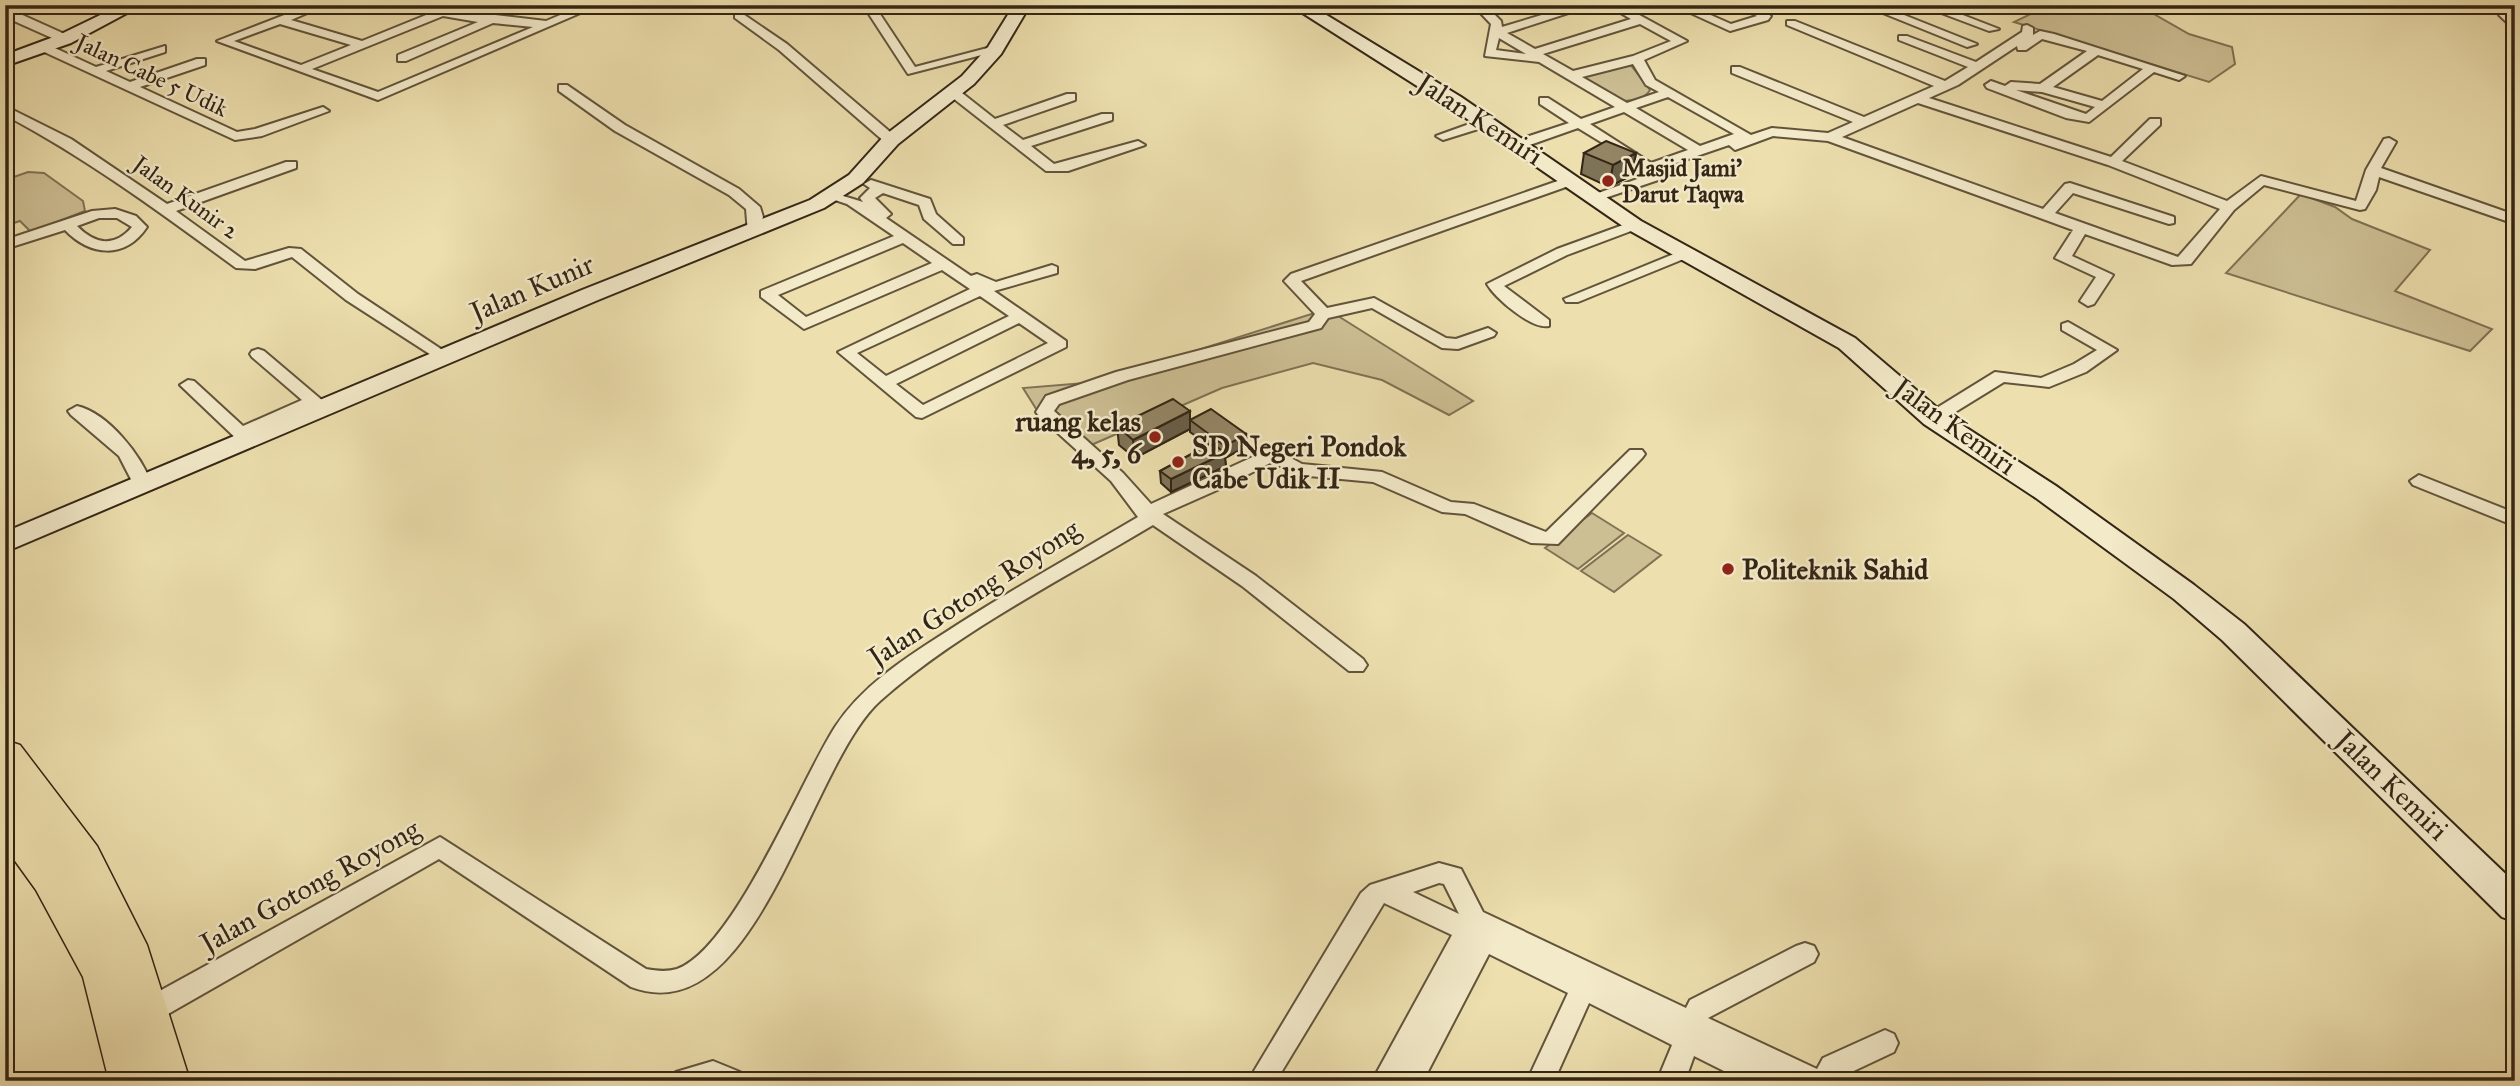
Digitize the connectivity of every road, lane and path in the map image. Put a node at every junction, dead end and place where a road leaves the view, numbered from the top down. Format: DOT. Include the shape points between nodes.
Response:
graph roads {
  1 [pos="32,5"];
  2 [pos="134,5"];
  3 [pos="415,5"];
  4 [pos="460,5"];
  5 [pos="594,5"];
  6 [pos="868,5"];
  7 [pos="1022,5"];
  8 [pos="1346,5"];
  9 [pos="1498,5"];
  10 [pos="1588,5"];
  11 [pos="1612,5"];
  12 [pos="1678,5"];
  13 [pos="1743,5"];
  14 [pos="1868,5"];
  15 [pos="1925,5"];
  16 [pos="312,6"];
  17 [pos="1480,7"];
  18 [pos="1306,10"];
  19 [pos="2515,10"];
  20 [pos="441,13"];
  21 [pos="738,16"];
  22 [pos="6,17"];
  23 [pos="279,20"];
  24 [pos="1641,20"];
  25 [pos="490,21"];
  26 [pos="1791,23"];
  27 [pos="548,24"];
  28 [pos="2515,27"];
  29 [pos="2027,28"];
  30 [pos="1497,32"];
  31 [pos="1903,38"];
  32 [pos="65,39"];
  33 [pos="144,41"];
  34 [pos="363,45"];
  35 [pos="44,47"];
  36 [pos="161,49"];
  37 [pos="995,50"];
  38 [pos="2096,51"];
  39 [pos="1537,57"];
  40 [pos="402,58"];
  41 [pos="1637,59"];
  42 [pos="5,61"];
  43 [pos="201,62"];
  44 [pos="77,63"];
  45 [pos="1978,67"];
  46 [pos="303,68"];
  47 [pos="2152,68"];
  48 [pos="1736,69"];
  49 [pos="95,71"];
  50 [pos="440,71"];
  51 [pos="1573,75"];
  52 [pos="2179,76"];
  53 [pos="1969,83"];
  54 [pos="1950,84"];
  55 [pos="1991,85"];
  56 [pos="129,87"];
  57 [pos="563,88"];
  58 [pos="2043,88"];
  59 [pos="953,92"];
  60 [pos="1668,93"];
  61 [pos="1071,97"];
  62 [pos="1917,98"];
  63 [pos="1544,101"];
  64 [pos="2104,106"];
  65 [pos="1628,107"];
  66 [pos="5,110"];
  67 [pos="323,111"];
  68 [pos="1107,117"];
  69 [pos="1862,121"];
  70 [pos="1486,122"];
  71 [pos="2155,122"];
  72 [pos="995,123"];
  73 [pos="1577,124"];
  74 [pos="1443,136"];
  75 [pos="1830,137"];
  76 [pos="891,140"];
  77 [pos="2389,142"];
  78 [pos="1519,144"];
  79 [pos="1021,145"];
  80 [pos="1138,145"];
  81 [pos="1701,152"];
  82 [pos="2113,162"];
  83 [pos="291,165"];
  84 [pos="2373,170"];
  85 [pos="856,179"];
  86 [pos="1572,180"];
  87 [pos="881,187"];
  88 [pos="830,196"];
  89 [pos="1597,196"];
  90 [pos="2229,207"];
  91 [pos="167,209"];
  92 [pos="2045,216"];
  93 [pos="2169,220"];
  94 [pos="2515,220"];
  95 [pos="67,224"];
  96 [pos="1634,225"];
  97 [pos="2081,229"];
  98 [pos="753,230"];
  99 [pos="905,237"];
  100 [pos="958,242"];
  101 [pos="5,245"];
  102 [pos="1686,253"];
  103 [pos="943,264"];
  104 [pos="1052,270"];
  105 [pos="981,290"];
  106 [pos="1572,299"];
  107 [pos="2088,301"];
  108 [pos="1323,314"];
  109 [pos="1020,317"];
  110 [pos="1543,323"];
  111 [pos="2068,327"];
  112 [pos="1488,333"];
  113 [pos="258,354"];
  114 [pos="445,357"];
  115 [pos="884,383"];
  116 [pos="188,385"];
  117 [pos="77,411"];
  118 [pos="1933,418"];
  119 [pos="245,438"];
  120 [pos="1636,454"];
  121 [pos="2419,481"];
  122 [pos="143,485"];
  123 [pos="1148,513"];
  124 [pos="2515,520"];
  125 [pos="5,543"];
  126 [pos="1356,665"];
  127 [pos="5,757"];
  128 [pos="5,811"];
  129 [pos="1379,892"];
  130 [pos="2515,906"];
  131 [pos="1478,930"];
  132 [pos="1805,954"];
  133 [pos="1586,981"];
  134 [pos="145,1013"];
  135 [pos="1689,1031"];
  136 [pos="1885,1042"];
  137 [pos="1795,1079"];
  138 [pos="729,1080"];
  139 [pos="135,1081"];
  140 [pos="164,1081"];
  141 [pos="686,1081"];
  142 [pos="1261,1081"];
  143 [pos="1385,1081"];
  144 [pos="1409,1081"];
  145 [pos="1540,1081"];
  146 [pos="1671,1081"];
  147 [pos="1825,1081"];
  1 -- 22 [label="street"];
  2 -- 32 [label="street"];
  3 -- 20 [label="street"];
  4 -- 20 [label="street"];
  5 -- 27 [label="street"];
  6 -- 37 [label="street" via="912,71"];
  7 -- 37 [label="street, Jalan Kunir"];
  8 -- 18 [label="street"];
  9 -- 17 [label="street"];
  10 -- 30 [label="street"];
  11 -- 24 [label="street"];
  12 -- 13 [label="street" via="1730,28 1764,18"];
  14 -- 15 [label="street" via="1968,46 1997,27"];
  16 -- 23 [label="street"];
  17 -- 30 [label="street" via="1497,23"];
  18 -- 70 [label="street, Jalan Kemiri"];
  19 -- 28 [label="street" via="2505,15"];
  20 -- 25 [label="street"];
  20 -- 34 [label="street"];
  21 -- 76 [label="street" via="783,47"];
  22 -- 32 [label="street"];
  23 -- 34 [label="street"];
  23 -- 46 [label="street" via="223,41"];
  24 -- 39 [label="street"];
  24 -- 41 [label="street" via="1681,41"];
  25 -- 27 [label="street"];
  25 -- 40 [label="street"];
  26 -- 54 [label="street"];
  27 -- 50 [label="street"];
  29 -- 45 [label="street" via="2028,33"];
  30 -- 39 [label="street"];
  30 -- 39 [label="street" via="1489,53"];
  31 -- 45 [label="street"];
  32 -- 35 [label="street"];
  33 -- 44 [label="street"];
  34 -- 40 [label="street"];
  34 -- 46 [label="street"];
  35 -- 42 [label="street"];
  35 -- 44 [label="street, Jalan Cabe 5 Udik"];
  36 -- 49 [label="street"];
  37 -- 59 [label="street, Jalan Kunir"];
  38 -- 47 [label="street"];
  38 -- 53 [label="street" via="2040,35"];
  38 -- 58 [label="street"];
  39 -- 51 [label="street"];
  40 -- 50 [label="street"];
  41 -- 51 [label="street"];
  41 -- 60 [label="street" via="1645,77"];
  43 -- 56 [label="street"];
  44 -- 49 [label="street, Jalan Cabe 5 Udik"];
  45 -- 54 [label="street"];
  46 -- 50 [label="street" via="378,96"];
  47 -- 52 [label="street"];
  47 -- 64 [label="street"];
  48 -- 69 [label="street"];
  49 -- 56 [label="street, Jalan Cabe 5 Udik"];
  51 -- 65 [label="street"];
  53 -- 54 [label="street"];
  53 -- 55 [label="street"];
  54 -- 62 [label="street"];
  55 -- 58 [label="street"];
  55 -- 64 [label="street" via="2078,117 2089,118"];
  56 -- 67 [label="street, Jalan Cabe 5 Udik" via="236,136"];
  57 -- 98 [label="street" via="620,128 734,192 753,207"];
  58 -- 64 [label="street"];
  59 -- 72 [label="street"];
  59 -- 76 [label="street, Jalan Kunir"];
  60 -- 65 [label="street"];
  60 -- 81 [label="street" via="1744,133"];
  61 -- 72 [label="street"];
  62 -- 69 [label="street"];
  62 -- 82 [label="street"];
  63 -- 73 [label="street"];
  65 -- 73 [label="street"];
  65 -- 81 [label="street" via="1652,126"];
  66 -- 91 [label="street, Jalan Kunir 2" via="66,142"];
  68 -- 79 [label="street"];
  69 -- 75 [label="street"];
  70 -- 74 [label="street"];
  70 -- 78 [label="street, Jalan Kemiri"];
  71 -- 82 [label="street"];
  72 -- 79 [label="street"];
  73 -- 78 [label="street"];
  73 -- 81 [label="street" via="1650,169"];
  75 -- 89 [label="street" via="1772,132"];
  75 -- 92 [label="street"];
  76 -- 85 [label="street, Jalan Kunir"];
  77 -- 84 [label="street"];
  78 -- 86 [label="street, Jalan Kemiri"];
  79 -- 80 [label="street" via="1055,169"];
  82 -- 90 [label="street"];
  83 -- 91 [label="street"];
  84 -- 90 [label="street" via="2360,206 2261,180"];
  84 -- 94 [label="street"];
  85 -- 87 [label="street"];
  85 -- 88 [label="street, Jalan Kunir"];
  86 -- 89 [label="street, Jalan Kemiri"];
  86 -- 108 [label="street" via="1293,279"];
  87 -- 100 [label="street" via="925,202 929,216"];
  87 -- 104 [label="street" via="868,202 989,286 1010,285"];
  88 -- 98 [label="street, Jalan Kunir"];
  88 -- 99 [label="street" via="852,201"];
  89 -- 96 [label="street, Jalan Kemiri"];
  90 -- 97 [label="street" via="2183,263"];
  91 -- 114 [label="street, Jalan Kunir 2" via="240,265 296,252 352,297"];
  92 -- 93 [label="street" via="2070,187"];
  92 -- 97 [label="street"];
  95 -- 101 [label="street"];
  96 -- 102 [label="street, Jalan Kemiri"];
  96 -- 110 [label="street" via="1495,284 1500,293"];
  97 -- 107 [label="street" via="2063,258 2105,275"];
  98 -- 114 [label="street, Jalan Kunir"];
  99 -- 103 [label="street"];
  99 -- 103 [label="street" via="767,294 804,324"];
  102 -- 106 [label="street"];
  102 -- 118 [label="street, Jalan Kemiri" via="1847,343"];
  103 -- 105 [label="street"];
  105 -- 109 [label="street"];
  105 -- 115 [label="street" via="846,352"];
  108 -- 112 [label="street" via="1374,303 1443,342 1458,344"];
  108 -- 123 [label="street" via="1315,325 1122,376 1046,405 1045,412 1117,477"];
  109 -- 115 [label="street"];
  109 -- 115 [label="street" via="1060,344 922,414"];
  111 -- 118 [label="street" via="2109,350 2043,383 2001,376"];
  113 -- 119 [label="street" via="314,401"];
  114 -- 119 [label="street, Jalan Kunir"];
  116 -- 119 [label="street"];
  117 -- 122 [label="street" via="125,448"];
  118 -- 130 [label="street, Jalan Kemiri" via="2046,492 2233,632"];
  119 -- 122 [label="street, Jalan Kunir"];
  120 -- 123 [label="street" via="1551,539 1538,538 1467,508 1449,508 1376,476 1298,469 1272,454"];
  121 -- 124 [label="street"];
  122 -- 125 [label="street, Jalan Kunir"];
  123 -- 126 [label="street" via="1249,581"];
  123 -- 134 [label="street, Jalan Gotong Royong" via="1143,525 991,613 872,697 843,733 736,932 713,960 690,977 670,984 640,979 440,847"];
  127 -- 134 [label="highway" via="81,860 130,960"];
  128 -- 139 [label="highway" via="52,876 106,973"];
  129 -- 131 [label="street"];
  129 -- 131 [label="street" via="1439,873 1452,876"];
  129 -- 142 [label="street"];
  131 -- 133 [label="street"];
  131 -- 143 [label="street"];
  131 -- 144 [label="street"];
  132 -- 135 [label="street" via="1706,1003"];
  133 -- 135 [label="street"];
  133 -- 145 [label="street"];
  134 -- 140 [label="highway"];
  135 -- 137 [label="street"];
  135 -- 146 [label="street"];
  136 -- 147 [label="street" via="1833,1067"];
  138 -- 141 [label="street" via="713,1074"];
}
